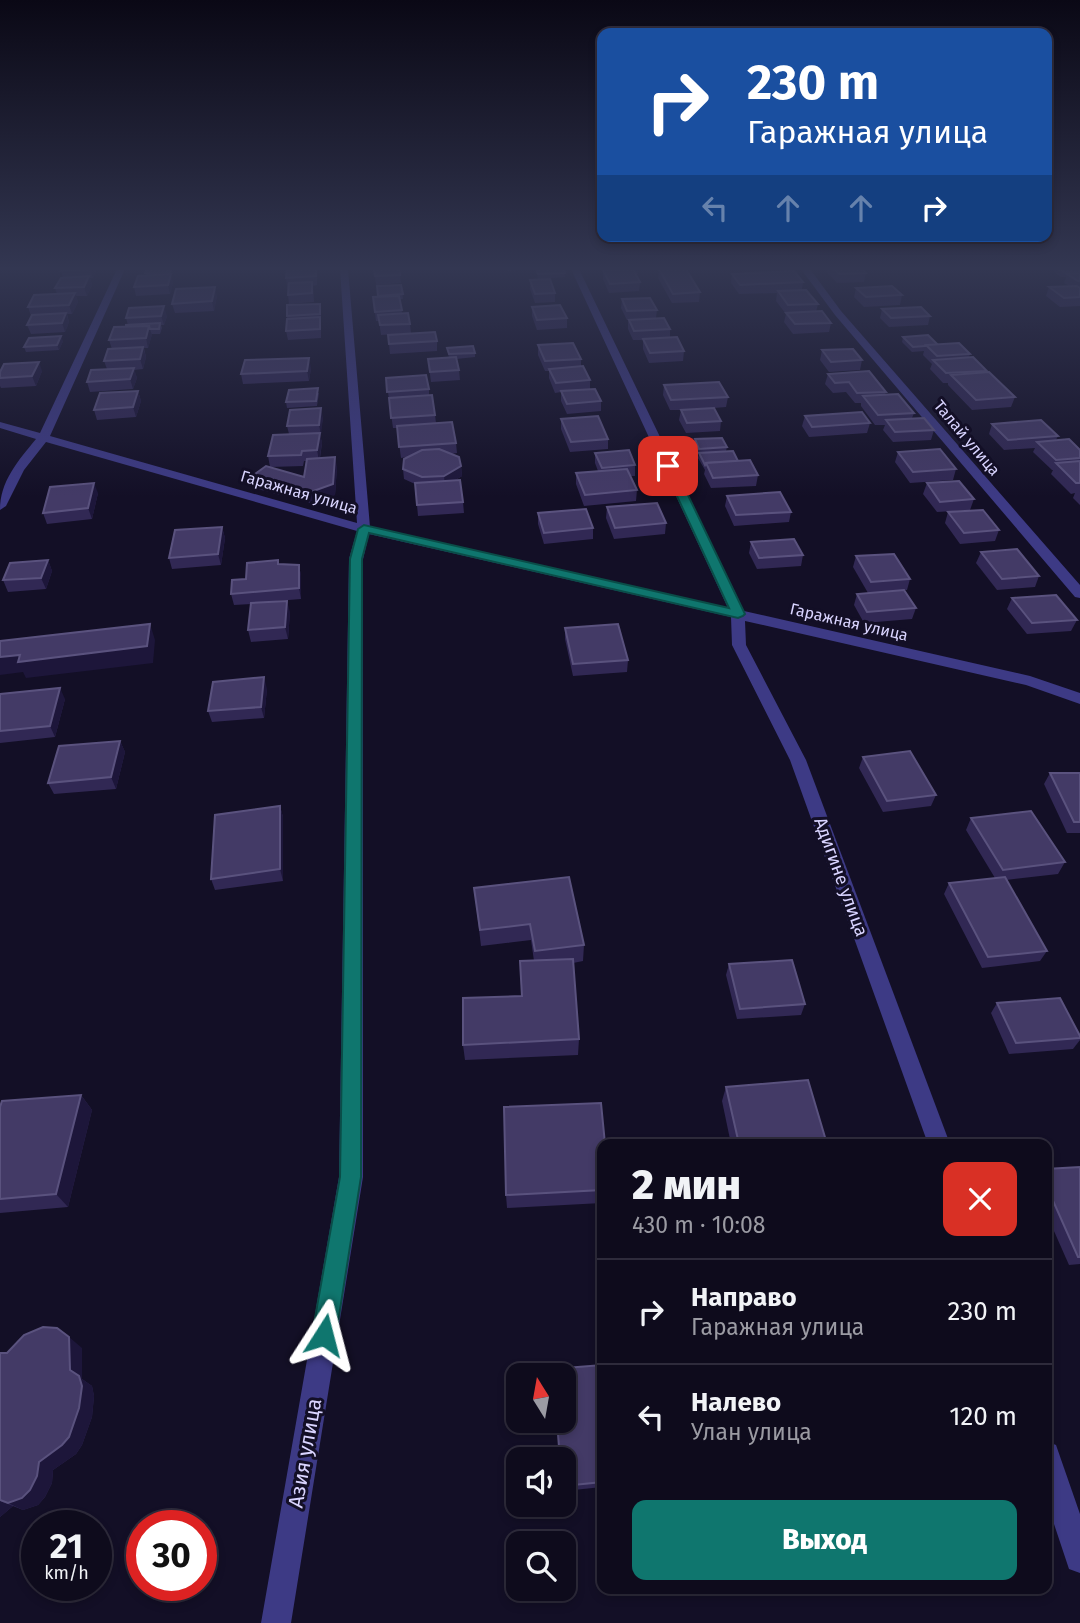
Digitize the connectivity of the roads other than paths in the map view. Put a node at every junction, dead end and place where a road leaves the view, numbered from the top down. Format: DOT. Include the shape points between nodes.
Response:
graph roads {
  1 [pos="86,345"];
  2 [pos="350,345"];
  3 [pos="610,345"];
  4 [pos="865,345"];
  5 [pos="0,425"];
  6 [pos="44,436"];
  7 [pos="0,506"];
  8 [pos="364,529"];
  9 [pos="1080,594"];
  10 [pos="738,614"];
  11 [pos="1080,699"];
  12 [pos="937,1139"];
  13 [pos="1052,1473"];
  14 [pos="1080,1558"];
  15 [pos="276,1623"];
  1 -- 6 [label="street"];
  2 -- 8 [label="street, Азия улица"];
  3 -- 10 [label="street, Адигине улица"];
  4 -- 9 [label="street, Талай улица"];
  5 -- 6 [label="street, Гаражная улица"];
  6 -- 7 [label="street" via="18,470"];
  6 -- 8 [label="street, Гаражная улица"];
  8 -- 10 [label="street, Гаражная улица"];
  8 -- 15 [label="street, Азия улица" via="356,559 351,1177"];
  10 -- 11 [label="street, Гаражная улица" via="1030,681"];
  10 -- 12 [label="street, Адигине улица" via="740,645 798,760"];
  13 -- 14 [label="street"];
}
